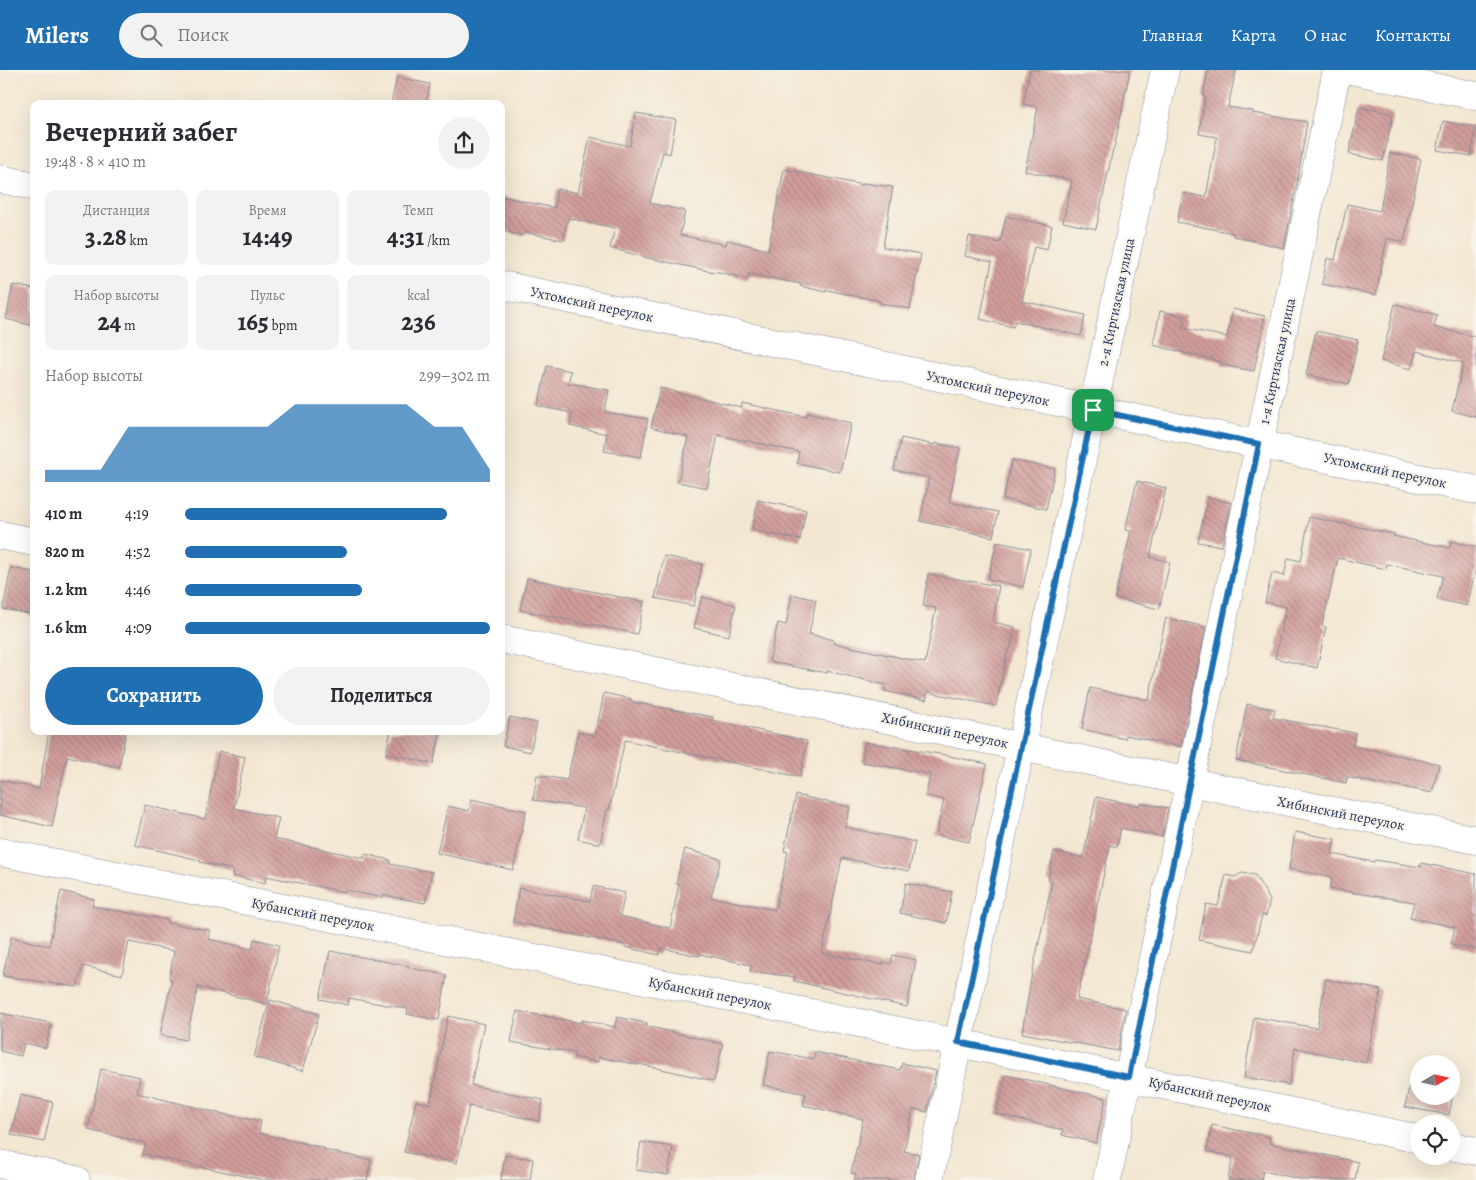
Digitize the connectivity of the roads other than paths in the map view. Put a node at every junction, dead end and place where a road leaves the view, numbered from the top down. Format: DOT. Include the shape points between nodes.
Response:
graph roads {
  1 [pos="1165,70"];
  2 [pos="1337,70"];
  3 [pos="1351,70"];
  4 [pos="1476,96"];
  5 [pos="0,179"];
  6 [pos="30,185"];
  7 [pos="505,286"];
  8 [pos="1093,410"];
  9 [pos="1259,444"];
  10 [pos="1476,490"];
  11 [pos="0,535"];
  12 [pos="30,541"];
  13 [pos="505,640"];
  14 [pos="1021,746"];
  15 [pos="1190,782"];
  16 [pos="1476,840"];
  17 [pos="0,852"];
  18 [pos="958,1042"];
  19 [pos="1129,1077"];
  20 [pos="1410,1137"];
  21 [pos="1460,1148"];
  22 [pos="1476,1151"];
  23 [pos="0,1164"];
  24 [pos="76,1180"];
  25 [pos="929,1180"];
  26 [pos="1107,1180"];
  1 -- 8 [label="street, 2-я Киргизская улица"];
  2 -- 9 [label="street, 1-я Киргизская улица"];
  3 -- 4 [label="street"];
  5 -- 6 [label="street"];
  7 -- 8 [label="street, Ухтомский переулок"];
  8 -- 9 [label="street, Ухтомский переулок"];
  8 -- 14 [label="street, 2-я Киргизская улица"];
  9 -- 10 [label="street, Ухтомский переулок"];
  9 -- 15 [label="street, 1-я Киргизская улица"];
  11 -- 12 [label="street"];
  13 -- 14 [label="street, Хибинский переулок"];
  14 -- 15 [label="street, Хибинский переулок"];
  14 -- 18 [label="street, 2-я Киргизская улица"];
  15 -- 16 [label="street, Хибинский переулок"];
  15 -- 19 [label="street, 1-я Киргизская улица"];
  17 -- 18 [label="street, Кубанский переулок"];
  18 -- 19 [label="street, Кубанский переулок"];
  18 -- 25 [label="street, 2-я Киргизская улица"];
  19 -- 20 [label="street, Кубанский переулок"];
  19 -- 26 [label="street, 1-я Киргизская улица"];
  21 -- 22 [label="street"];
  23 -- 24 [label="street"];
}
